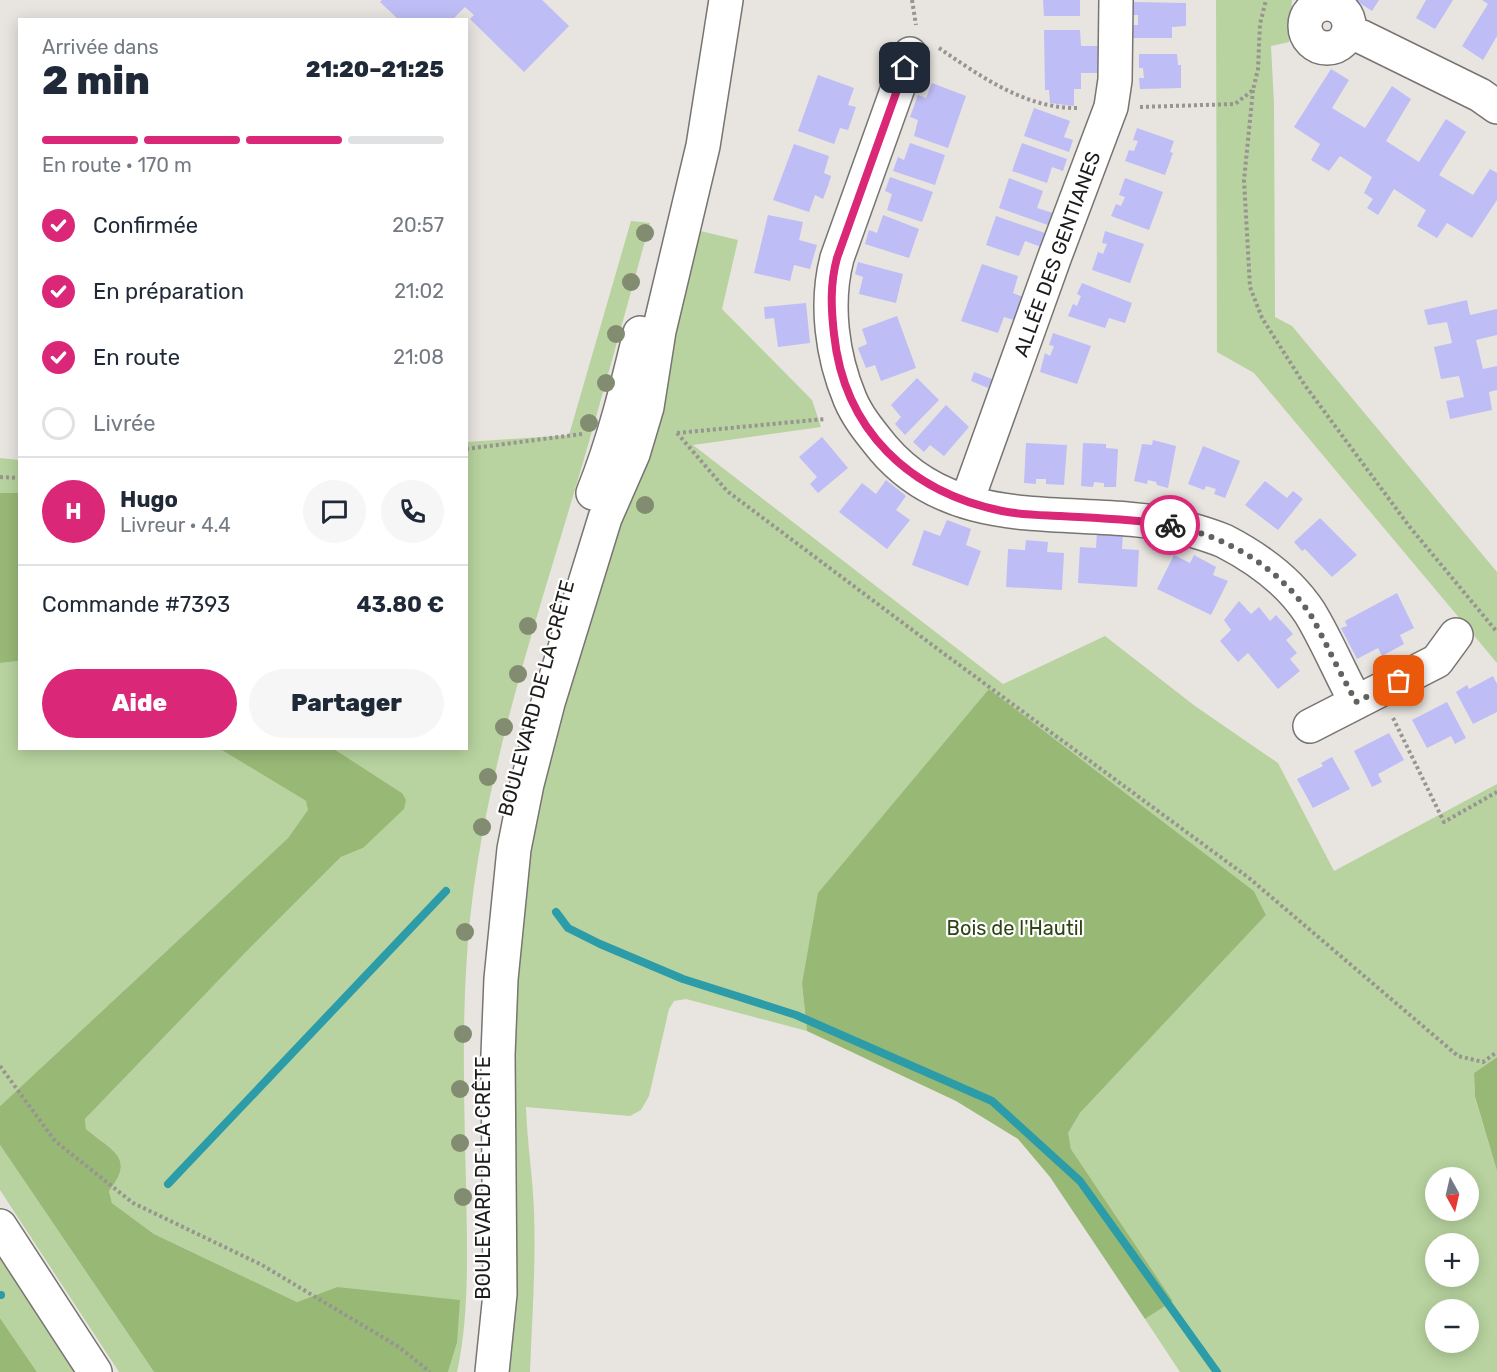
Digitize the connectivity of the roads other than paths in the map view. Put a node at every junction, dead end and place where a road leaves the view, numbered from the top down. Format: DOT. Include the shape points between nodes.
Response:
graph roads {
  1 [pos="709,0"];
  2 [pos="726,0"];
  3 [pos="1116,0"];
  4 [pos="1305,5"];
  5 [pos="914,44"];
  6 [pos="1497,106"];
  7 [pos="668,258"];
  8 [pos="967,501"];
  9 [pos="1456,635"];
  10 [pos="1368,696"];
  11 [pos="1310,726"];
  12 [pos="0,1226"];
  13 [pos="94,1372"];
  14 [pos="477,1372"];
  15 [pos="492,1372"];
  1 -- 7 [label="street" via="702,67 678,182"];
  2 -- 7 [label="street" via="703,146"];
  3 -- 8 [label="street, ALLÉE DES GENTIANES" via="1112,107"];
  4 -- 6 [label="street" via="1305,31 1315,45 1323,48 1340,44 1348,32"];
  5 -- 8 [label="street" via="832,277 835,349 845,388 875,438 904,468 942,492"];
  7 -- 14 [label="street, BOULEVARD DE LA CRÊTE" via="606,459 585,514 519,748 497,860 484,972 485,1286"];
  7 -- 15 [label="street, BOULEVARD DE LA CRÊTE" via="647,407 633,454 605,518 551,693 514,849 501,979 500,1294"];
  8 -- 10 [label="street" via="1002,511 1150,521 1201,532 1222,541 1266,567 1297,598"];
  9 -- 10 [label="street" via="1437,660"];
  10 -- 11 [label="street"];
  12 -- 13 [label="street"];
}
